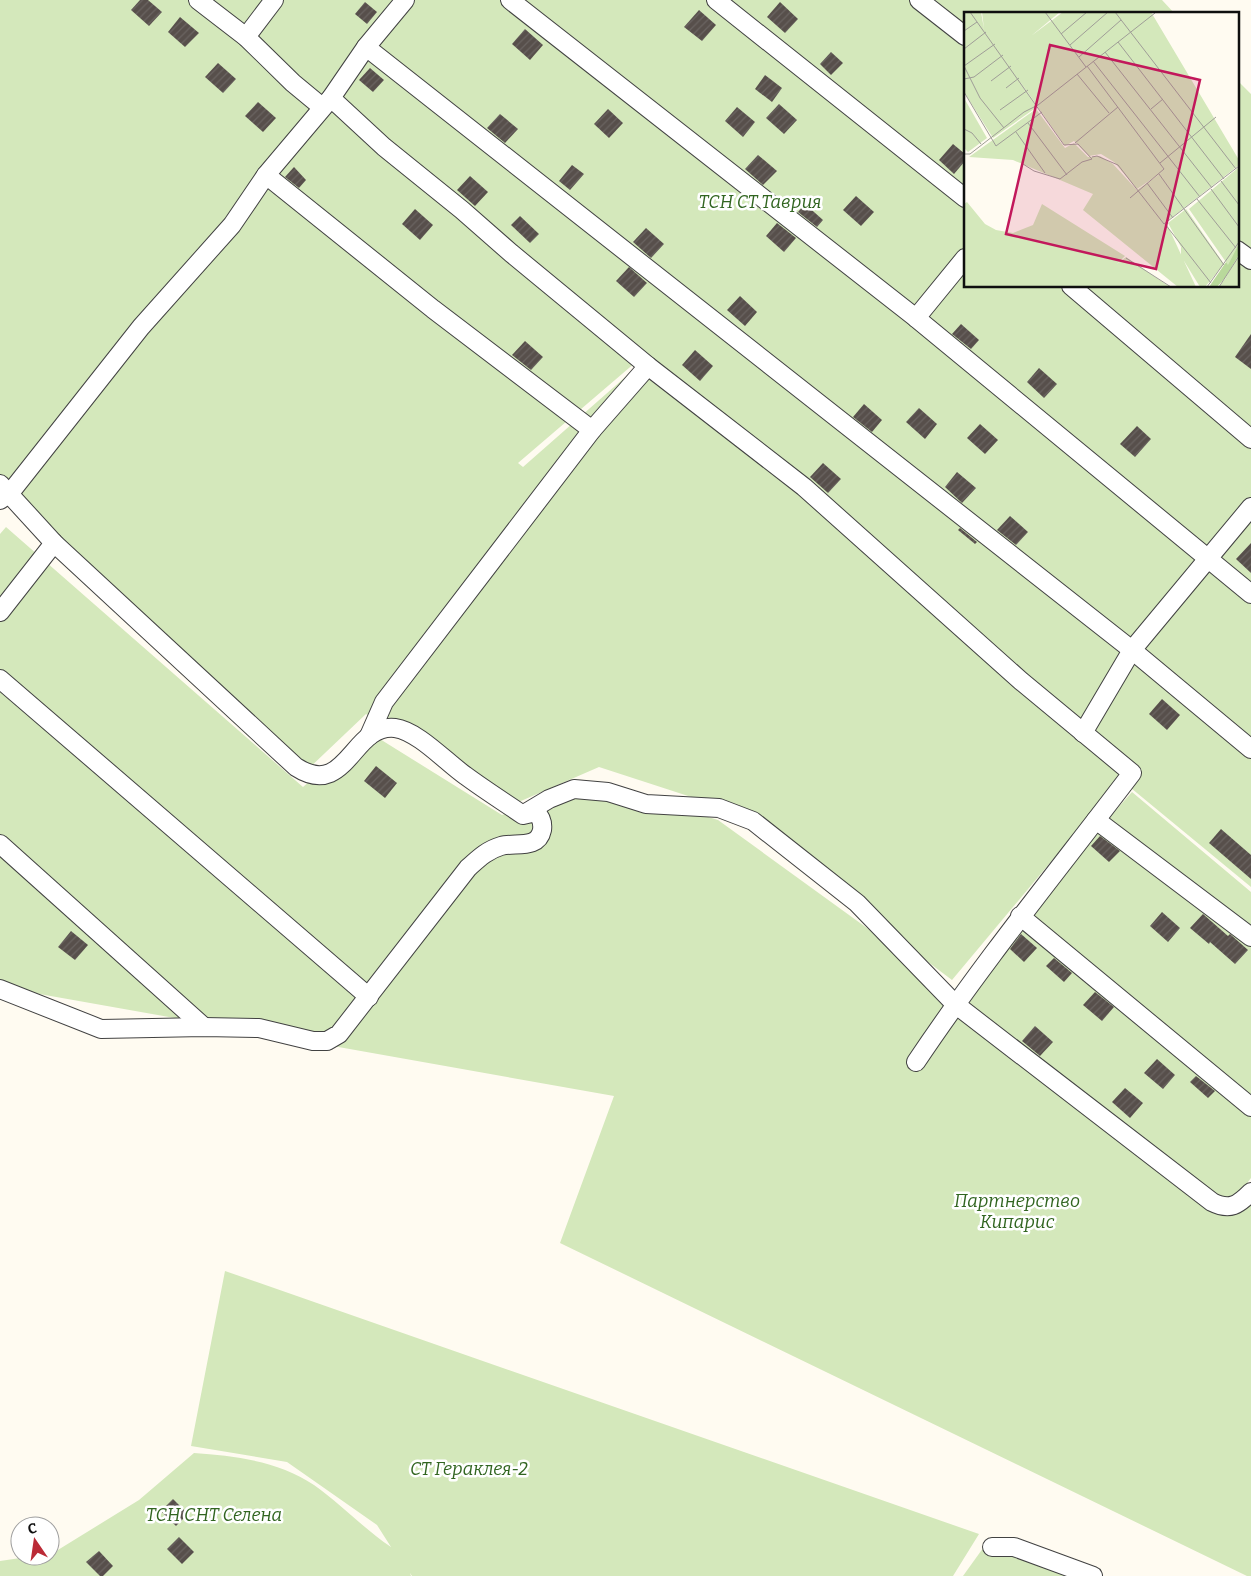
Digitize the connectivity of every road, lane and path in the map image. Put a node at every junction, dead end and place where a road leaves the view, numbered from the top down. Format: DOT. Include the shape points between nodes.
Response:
graph roads {
  1 [pos="198,0"];
  2 [pos="274,0"];
  3 [pos="405,0"];
  4 [pos="510,0"];
  5 [pos="716,0"];
  6 [pos="919,0"];
  7 [pos="964,35"];
  8 [pos="246,37"];
  9 [pos="366,47"];
  10 [pos="326,102"];
  11 [pos="266,175"];
  12 [pos="964,197"];
  13 [pos="1238,251"];
  14 [pos="964,259"];
  15 [pos="1251,260"];
  16 [pos="1073,288"];
  17 [pos="916,318"];
  18 [pos="648,366"];
  19 [pos="592,430"];
  20 [pos="1251,439"];
  21 [pos="3,492"];
  22 [pos="1251,507"];
  23 [pos="54,543"];
  24 [pos="1209,559"];
  25 [pos="1251,594"];
  26 [pos="0,612"];
  27 [pos="1132,650"];
  28 [pos="0,679"];
  29 [pos="1083,733"];
  30 [pos="369,736"];
  31 [pos="1251,749"];
  32 [pos="523,815"];
  33 [pos="1096,820"];
  34 [pos="0,844"];
  35 [pos="1020,916"];
  36 [pos="1251,937"];
  37 [pos="0,989"];
  38 [pos="369,997"];
  39 [pos="954,1004"];
  40 [pos="204,1027"];
  41 [pos="916,1062"];
  42 [pos="1251,1107"];
  43 [pos="1247,1202"];
  44 [pos="992,1546"];
  45 [pos="1094,1576"];
  1 -- 8 [label="street"];
  2 -- 8 [label="street"];
  3 -- 9 [label="street"];
  4 -- 17 [label="street"];
  5 -- 12 [label="street"];
  6 -- 7 [label="street"];
  8 -- 10 [label="street" via="293,83"];
  9 -- 10 [label="street"];
  9 -- 27 [label="street"];
  10 -- 11 [label="street"];
  10 -- 18 [label="street" via="462,210"];
  11 -- 19 [label="street"];
  11 -- 21 [label="street" via="232,225 141,327"];
  13 -- 15 [label="street"];
  14 -- 17 [label="street"];
  16 -- 20 [label="street"];
  17 -- 24 [label="street"];
  18 -- 19 [label="street"];
  18 -- 29 [label="street" via="804,487"];
  19 -- 30 [label="street" via="384,702"];
  21 -- 23 [label="street"];
  22 -- 24 [label="street"];
  23 -- 26 [label="street"];
  23 -- 30 [label="street" via="304,772 314,775 333,772"];
  24 -- 25 [label="street"];
  24 -- 27 [label="street"];
  27 -- 29 [label="street"];
  27 -- 31 [label="street"];
  28 -- 38 [label="street"];
  29 -- 33 [label="street" via="1132,774"];
  30 -- 32 [label="street" via="380,730 404,730"];
  32 -- 38 [label="street" via="536,812 540,816 542,828 538,838 528,844 502,846 483,854 468,868"];
  32 -- 39 [label="street" via="574,789 608,792 646,804 719,808 753,821 857,903"];
  33 -- 35 [label="street"];
  33 -- 36 [label="street"];
  34 -- 40 [label="street"];
  35 -- 39 [label="street"];
  35 -- 42 [label="street"];
  37 -- 40 [label="street" via="101,1029"];
  38 -- 40 [label="street" via="339,1034 327,1041 313,1041 259,1028"];
  39 -- 41 [label="street"];
  39 -- 43 [label="street" via="1212,1202 1226,1206"];
  44 -- 45 [label="street" via="1014,1547"];
}
